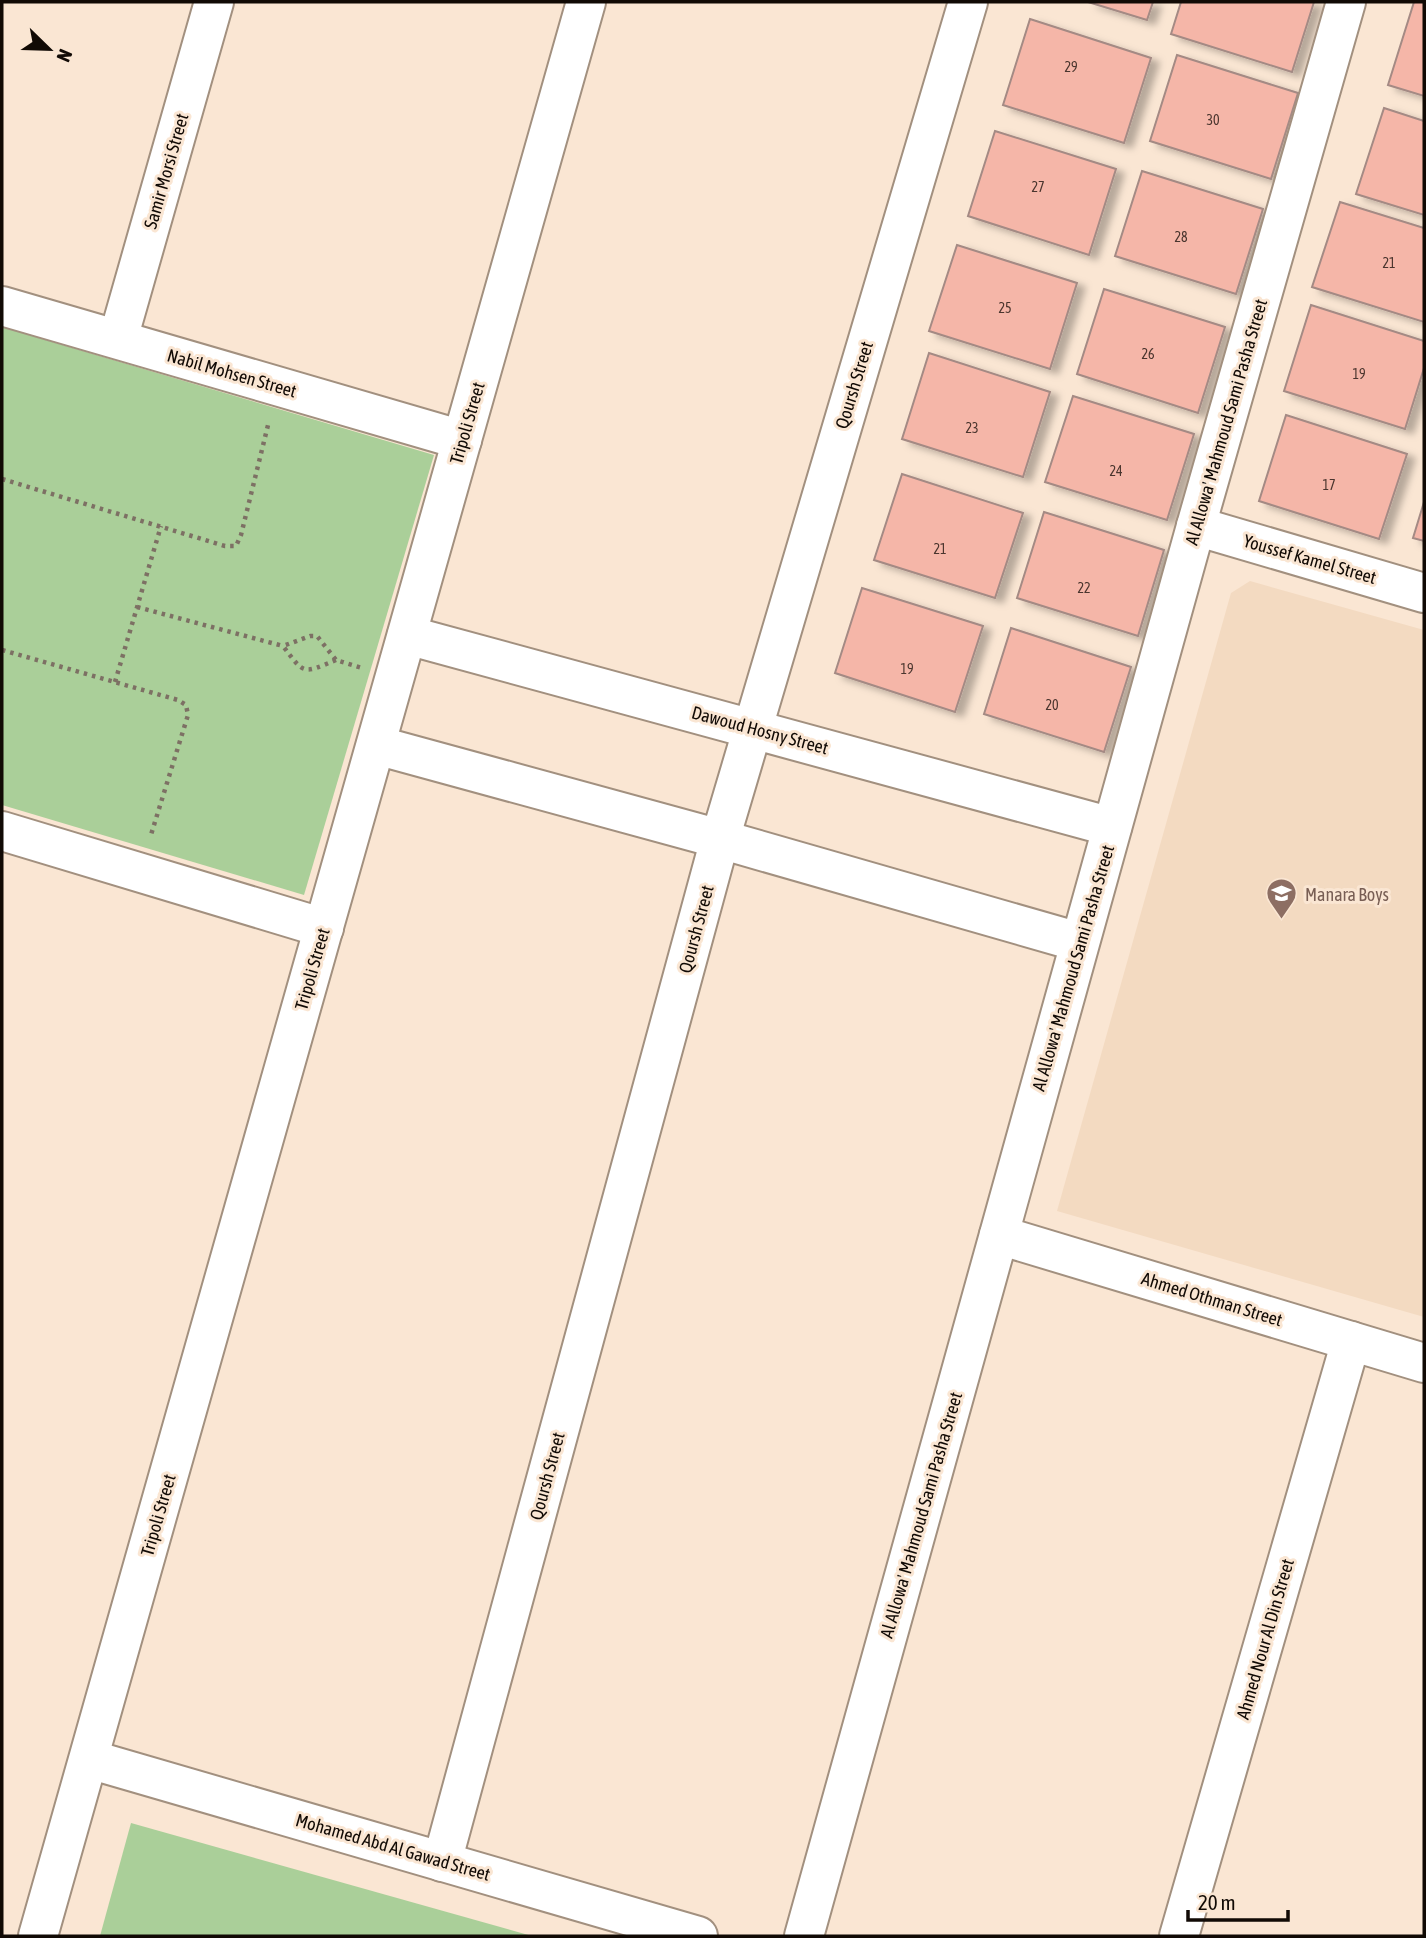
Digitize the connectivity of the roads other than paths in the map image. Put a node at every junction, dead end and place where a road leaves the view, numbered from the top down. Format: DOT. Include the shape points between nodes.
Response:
graph roads {
  1 [pos="214,2"];
  2 [pos="586,2"];
  3 [pos="968,2"];
  4 [pos="1346,2"];
  5 [pos="2,306"];
  6 [pos="118,340"];
  7 [pos="462,440"];
  8 [pos="1196,526"];
  9 [pos="1424,593"];
  10 [pos="407,635"];
  11 [pos="752,728"];
  12 [pos="376,745"];
  13 [pos="1112,827"];
  14 [pos="2,831"];
  15 [pos="720,839"];
  16 [pos="324,928"];
  17 [pos="1079,943"];
  18 [pos="999,1235"];
  19 [pos="1351,1341"];
  20 [pos="1424,1363"];
  21 [pos="89,1759"];
  22 [pos="442,1862"];
  23 [pos="38,1936"];
  24 [pos="698,1936"];
  25 [pos="804,1936"];
  26 [pos="1179,1936"];
  1 -- 6 [label="street, Samir Morsi Street"];
  2 -- 7 [label="street, Tripoli Street"];
  3 -- 11 [label="street, Qoursh Street"];
  4 -- 8 [label="street, Al Allowa' Mahmoud Sami Pasha Street"];
  5 -- 6 [label="street, Nabil Mohsen Street"];
  6 -- 7 [label="street, Nabil Mohsen Street"];
  7 -- 10 [label="street, Tripoli Street"];
  8 -- 9 [label="street, Youssef Kamel Street"];
  8 -- 13 [label="street, Al Allowa' Mahmoud Sami Pasha Street"];
  10 -- 11 [label="street, Dawoud Hosny Street"];
  10 -- 12 [label="street, Tripoli Street"];
  11 -- 13 [label="street, Dawoud Hosny Street"];
  11 -- 15 [label="street, Qoursh Street"];
  12 -- 15 [label="street"];
  12 -- 16 [label="street, Tripoli Street"];
  13 -- 17 [label="street, Al Allowa' Mahmoud Sami Pasha Street"];
  14 -- 16 [label="street"];
  15 -- 17 [label="street"];
  15 -- 22 [label="street, Qoursh Street"];
  16 -- 21 [label="street, Tripoli Street"];
  17 -- 18 [label="street, Al Allowa' Mahmoud Sami Pasha Street"];
  18 -- 19 [label="street, Ahmed Othman Street"];
  18 -- 25 [label="street, Al Allowa' Mahmoud Sami Pasha Street"];
  19 -- 20 [label="street, Ahmed Othman Street"];
  19 -- 26 [label="street, Ahmed Nour Al Din Street"];
  21 -- 22 [label="street, Mohamed Abd Al Gawad Street"];
  21 -- 23 [label="street, Tripoli Street"];
  22 -- 24 [label="street, Mohamed Abd Al Gawad Street"];
}
